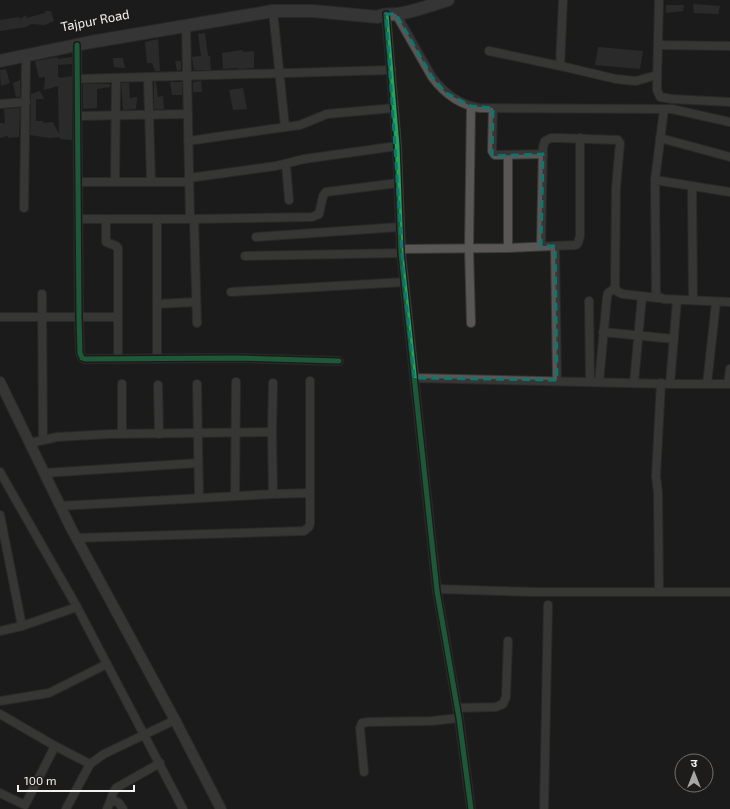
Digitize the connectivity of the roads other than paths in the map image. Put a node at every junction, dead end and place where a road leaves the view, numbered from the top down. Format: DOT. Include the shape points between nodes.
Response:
graph roads {
  1 [pos="448,0"];
  2 [pos="563,0"];
  3 [pos="658,0"];
  4 [pos="273,12"];
  5 [pos="388,14"];
  6 [pos="186,26"];
  7 [pos="91,39"];
  8 [pos="77,45"];
  9 [pos="658,45"];
  10 [pos="730,46"];
  11 [pos="489,51"];
  12 [pos="0,53"];
  13 [pos="26,56"];
  14 [pos="0,61"];
  15 [pos="560,66"];
  16 [pos="391,70"];
  17 [pos="279,73"];
  18 [pos="657,75"];
  19 [pos="188,76"];
  20 [pos="148,78"];
  21 [pos="77,79"];
  22 [pos="116,79"];
  23 [pos="26,102"];
  24 [pos="730,102"];
  25 [pos="0,104"];
  26 [pos="471,106"];
  27 [pos="394,108"];
  28 [pos="493,108"];
  29 [pos="664,109"];
  30 [pos="188,114"];
  31 [pos="115,115"];
  32 [pos="149,115"];
  33 [pos="78,116"];
  34 [pos="730,122"];
  35 [pos="285,127"];
  36 [pos="580,138"];
  37 [pos="660,138"];
  38 [pos="188,141"];
  39 [pos="397,146"];
  40 [pos="543,154"];
  41 [pos="508,156"];
  42 [pos="730,157"];
  43 [pos="286,164"];
  44 [pos="189,180"];
  45 [pos="655,180"];
  46 [pos="79,182"];
  47 [pos="115,182"];
  48 [pos="151,182"];
  49 [pos="398,183"];
  50 [pos="692,186"];
  51 [pos="730,192"];
  52 [pos="289,200"];
  53 [pos="24,208"];
  54 [pos="79,219"];
  55 [pos="106,219"];
  56 [pos="158,219"];
  57 [pos="192,219"];
  58 [pos="399,227"];
  59 [pos="256,237"];
  60 [pos="541,246"];
  61 [pos="555,246"];
  62 [pos="469,248"];
  63 [pos="508,248"];
  64 [pos="401,251"];
  65 [pos="245,256"];
  66 [pos="404,282"];
  67 [pos="614,288"];
  68 [pos="231,292"];
  69 [pos="42,294"];
  70 [pos="642,296"];
  71 [pos="658,298"];
  72 [pos="677,300"];
  73 [pos="693,300"];
  74 [pos="589,301"];
  75 [pos="196,302"];
  76 [pos="716,302"];
  77 [pos="730,302"];
  78 [pos="158,304"];
  79 [pos="0,317"];
  80 [pos="118,317"];
  81 [pos="42,318"];
  82 [pos="79,318"];
  83 [pos="197,322"];
  84 [pos="471,323"];
  85 [pos="603,332"];
  86 [pos="638,336"];
  87 [pos="674,339"];
  88 [pos="118,359"];
  89 [pos="158,359"];
  90 [pos="339,361"];
  91 [pos="730,369"];
  92 [pos="414,378"];
  93 [pos="557,380"];
  94 [pos="310,381"];
  95 [pos="0,382"];
  96 [pos="236,382"];
  97 [pos="595,382"];
  98 [pos="273,383"];
  99 [pos="634,383"];
  100 [pos="661,383"];
  101 [pos="122,384"];
  102 [pos="197,384"];
  103 [pos="670,384"];
  104 [pos="707,384"];
  105 [pos="729,384"];
  106 [pos="158,385"];
  107 [pos="236,432"];
  108 [pos="272,432"];
  109 [pos="198,433"];
  110 [pos="122,434"];
  111 [pos="159,434"];
  112 [pos="43,440"];
  113 [pos="30,443"];
  114 [pos="198,463"];
  115 [pos="0,472"];
  116 [pos="44,473"];
  117 [pos="310,493"];
  118 [pos="273,494"];
  119 [pos="235,496"];
  120 [pos="199,498"];
  121 [pos="60,506"];
  122 [pos="0,515"];
  123 [pos="77,538"];
  124 [pos="437,589"];
  125 [pos="659,591"];
  126 [pos="730,592"];
  127 [pos="548,605"];
  128 [pos="77,607"];
  129 [pos="22,626"];
  130 [pos="0,631"];
  131 [pos="508,641"];
  132 [pos="107,664"];
  133 [pos="0,701"];
  134 [pos="457,708"];
  135 [pos="0,714"];
  136 [pos="458,718"];
  137 [pos="175,720"];
  138 [pos="145,735"];
  139 [pos="55,746"];
  140 [pos="160,763"];
  141 [pos="90,764"];
  142 [pos="364,772"];
  143 [pos="0,793"];
  144 [pos="109,806"];
  145 [pos="24,807"];
  146 [pos="66,809"];
  147 [pos="122,809"];
  148 [pos="183,809"];
  149 [pos="220,809"];
  150 [pos="471,809"];
  151 [pos="544,809"];
  1 -- 5 [label="main road, Tajpur Road"];
  2 -- 15 [label="street"];
  3 -- 9 [label="street"];
  4 -- 5 [label="main road, Tajpur Road" via="313,11 378,17"];
  4 -- 6 [label="main road, Tajpur Road"];
  4 -- 17 [label="street"];
  5 -- 7 [label="main road, Tajpur Road" via="378,9 313,3 272,4"];
  5 -- 16 [label="street"];
  5 -- 26 [label="street" via="439,86 446,93"];
  6 -- 7 [label="main road, Tajpur Road"];
  6 -- 19 [label="street"];
  7 -- 8 [label="main road, Tajpur Road"];
  7 -- 12 [label="main road, Tajpur Road"];
  8 -- 13 [label="main road, Tajpur Road"];
  8 -- 21 [label="street"];
  9 -- 10 [label="street"];
  9 -- 18 [label="street"];
  11 -- 15 [label="street"];
  13 -- 14 [label="main road, Tajpur Road"];
  13 -- 23 [label="street"];
  15 -- 18 [label="street" via="636,81"];
  16 -- 17 [label="street"];
  16 -- 27 [label="street"];
  17 -- 19 [label="street"];
  17 -- 35 [label="street"];
  18 -- 24 [label="street" via="660,97"];
  19 -- 20 [label="street"];
  19 -- 30 [label="street"];
  20 -- 22 [label="street"];
  20 -- 32 [label="street"];
  21 -- 22 [label="street"];
  21 -- 33 [label="street"];
  22 -- 31 [label="street"];
  23 -- 25 [label="street"];
  23 -- 53 [label="street"];
  26 -- 28 [label="street"];
  26 -- 62 [label="street"];
  27 -- 35 [label="street" via="327,114 300,125"];
  27 -- 39 [label="street"];
  28 -- 29 [label="street"];
  28 -- 41 [label="street" via="493,153"];
  29 -- 34 [label="street" via="679,109"];
  29 -- 37 [label="street"];
  30 -- 32 [label="street"];
  30 -- 38 [label="street"];
  31 -- 32 [label="street"];
  31 -- 33 [label="street"];
  31 -- 47 [label="street"];
  32 -- 48 [label="street"];
  33 -- 46 [label="street"];
  35 -- 38 [label="street"];
  36 -- 40 [label="street" via="549,139 544,143"];
  36 -- 61 [label="street" via="579,240 572,246"];
  36 -- 67 [label="street" via="620,141 616,188"];
  37 -- 42 [label="street"];
  37 -- 45 [label="street"];
  38 -- 44 [label="street"];
  39 -- 43 [label="street" via="310,158"];
  39 -- 49 [label="street"];
  40 -- 41 [label="street"];
  40 -- 60 [label="street"];
  41 -- 63 [label="street"];
  43 -- 44 [label="street"];
  43 -- 52 [label="street"];
  44 -- 48 [label="street"];
  44 -- 57 [label="street"];
  45 -- 50 [label="street"];
  45 -- 71 [label="street"];
  46 -- 47 [label="street"];
  46 -- 54 [label="street"];
  47 -- 48 [label="street"];
  49 -- 57 [label="street" via="326,192 318,214 312,217"];
  49 -- 58 [label="street"];
  50 -- 51 [label="street"];
  50 -- 73 [label="street"];
  54 -- 55 [label="street"];
  54 -- 82 [label="street"];
  55 -- 56 [label="street"];
  55 -- 80 [label="street" via="106,242 118,248"];
  56 -- 57 [label="street"];
  56 -- 78 [label="street"];
  57 -- 75 [label="street"];
  58 -- 59 [label="street"];
  58 -- 64 [label="street"];
  60 -- 61 [label="street"];
  60 -- 63 [label="street"];
  61 -- 93 [label="street"];
  62 -- 63 [label="street"];
  62 -- 64 [label="street"];
  62 -- 84 [label="street"];
  64 -- 65 [label="street"];
  64 -- 66 [label="street"];
  66 -- 68 [label="street"];
  66 -- 92 [label="street"];
  67 -- 70 [label="street" via="618,292"];
  67 -- 85 [label="street" via="608,293"];
  69 -- 81 [label="street"];
  70 -- 71 [label="street"];
  70 -- 86 [label="street"];
  71 -- 72 [label="street"];
  72 -- 73 [label="street"];
  72 -- 87 [label="street"];
  73 -- 76 [label="street"];
  74 -- 97 [label="street"];
  75 -- 78 [label="street"];
  75 -- 83 [label="street"];
  76 -- 77 [label="street"];
  76 -- 104 [label="street"];
  78 -- 89 [label="street"];
  79 -- 81 [label="street"];
  80 -- 82 [label="street"];
  80 -- 88 [label="street"];
  81 -- 82 [label="street"];
  81 -- 112 [label="street"];
  82 -- 88 [label="street" via="82,358"];
  85 -- 86 [label="street"];
  85 -- 97 [label="street"];
  86 -- 87 [label="street"];
  86 -- 99 [label="street"];
  87 -- 103 [label="street"];
  88 -- 89 [label="street"];
  89 -- 90 [label="street"];
  91 -- 105 [label="street"];
  92 -- 93 [label="street"];
  92 -- 124 [label="street"];
  93 -- 97 [label="street"];
  94 -- 117 [label="street"];
  95 -- 113 [label="street"];
  96 -- 107 [label="street"];
  97 -- 99 [label="street"];
  98 -- 108 [label="street"];
  99 -- 100 [label="street"];
  100 -- 103 [label="street"];
  100 -- 125 [label="street" via="656,476"];
  101 -- 110 [label="street"];
  102 -- 109 [label="street"];
  103 -- 104 [label="street"];
  104 -- 105 [label="street"];
  106 -- 111 [label="street"];
  107 -- 108 [label="street"];
  107 -- 109 [label="street"];
  107 -- 119 [label="street"];
  108 -- 118 [label="street"];
  109 -- 111 [label="street"];
  109 -- 114 [label="street"];
  110 -- 111 [label="street"];
  110 -- 112 [label="street" via="56,437"];
  112 -- 113 [label="street"];
  113 -- 116 [label="street"];
  114 -- 116 [label="street"];
  114 -- 120 [label="street"];
  115 -- 128 [label="street"];
  116 -- 121 [label="street"];
  117 -- 118 [label="street"];
  117 -- 123 [label="street" via="310,524 304,531"];
  118 -- 119 [label="street"];
  119 -- 120 [label="street"];
  120 -- 121 [label="street"];
  121 -- 123 [label="street"];
  122 -- 129 [label="street"];
  123 -- 137 [label="street"];
  124 -- 125 [label="street" via="535,592"];
  124 -- 134 [label="street"];
  125 -- 126 [label="street"];
  127 -- 151 [label="street"];
  128 -- 129 [label="street"];
  128 -- 132 [label="street"];
  129 -- 130 [label="street"];
  131 -- 134 [label="street" via="506,697 503,704 496,707"];
  132 -- 133 [label="street" via="48,693"];
  132 -- 138 [label="street"];
  134 -- 136 [label="street"];
  135 -- 139 [label="street"];
  136 -- 142 [label="street" via="362,723 360,728"];
  136 -- 150 [label="street"];
  137 -- 138 [label="street"];
  137 -- 149 [label="street"];
  138 -- 140 [label="street"];
  138 -- 141 [label="street" via="104,754"];
  139 -- 141 [label="street"];
  139 -- 145 [label="street"];
  140 -- 144 [label="street" via="116,788"];
  140 -- 148 [label="street"];
  141 -- 146 [label="street"];
  143 -- 145 [label="street"];
  144 -- 147 [label="street" via="113,801 117,801"];
}
